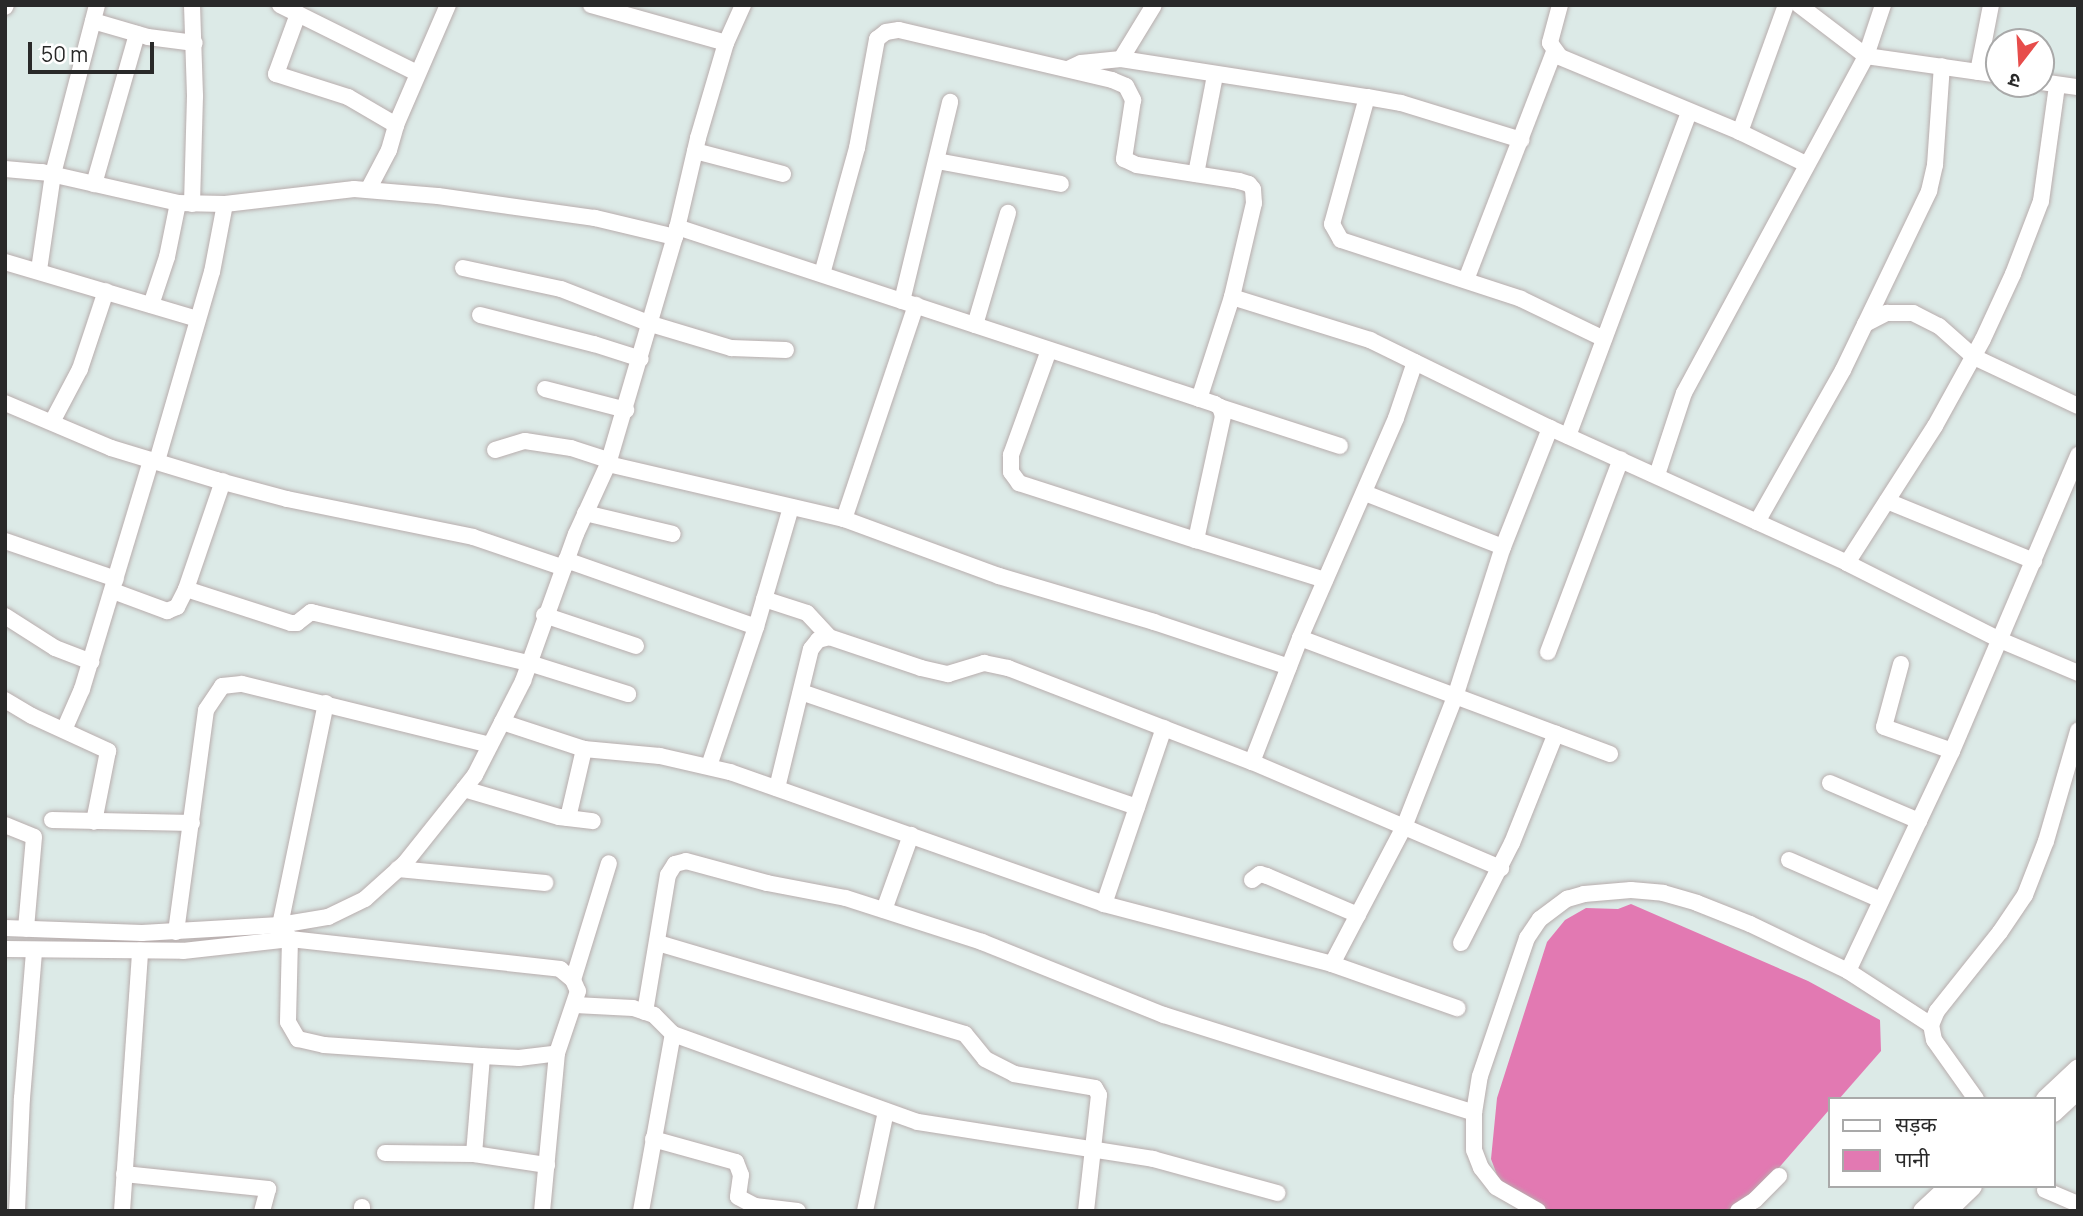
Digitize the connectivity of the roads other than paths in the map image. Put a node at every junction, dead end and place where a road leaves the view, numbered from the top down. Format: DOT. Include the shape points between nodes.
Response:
graph roads {
  1 [pos="192,5"];
  2 [pos="280,5"];
  3 [pos="447,5"];
  4 [pos="591,5"];
  5 [pos="743,5"];
  6 [pos="1154,5"];
  7 [pos="1560,5"];
  8 [pos="1786,5"];
  9 [pos="1799,5"];
  10 [pos="1883,5"];
  11 [pos="1991,5"];
  12 [pos="95,13"];
  13 [pos="306,13"];
  14 [pos="137,34"];
  15 [pos="195,43"];
  16 [pos="726,43"];
  17 [pos="1554,52"];
  18 [pos="1866,56"];
  19 [pos="1121,59"];
  20 [pos="1942,66"];
  21 [pos="1068,69"];
  22 [pos="1978,72"];
  23 [pos="417,73"];
  24 [pos="1985,73"];
  25 [pos="1216,75"];
  26 [pos="2055,84"];
  27 [pos="2078,87"];
  28 [pos="1367,97"];
  29 [pos="2049,98"];
  30 [pos="950,102"];
  31 [pos="1689,112"];
  32 [pos="396,125"];
  33 [pos="1740,132"];
  34 [pos="1521,141"];
  35 [pos="695,151"];
  36 [pos="937,161"];
  37 [pos="1806,164"];
  38 [pos="5,169"];
  39 [pos="53,174"];
  40 [pos="783,174"];
  41 [pos="1196,174"];
  42 [pos="94,184"];
  43 [pos="1061,184"];
  44 [pos="368,190"];
  45 [pos="185,203"];
  46 [pos="225,204"];
  47 [pos="1007,213"];
  48 [pos="676,232"];
  49 [pos="5,262"];
  50 [pos="463,268"];
  51 [pos="39,270"];
  52 [pos="822,274"];
  53 [pos="1466,280"];
  54 [pos="106,291"];
  55 [pos="1232,297"];
  56 [pos="909,303"];
  57 [pos="151,305"];
  58 [pos="480,315"];
  59 [pos="198,319"];
  60 [pos="651,324"];
  61 [pos="1865,324"];
  62 [pos="975,325"];
  63 [pos="1604,339"];
  64 [pos="786,350"];
  65 [pos="1049,350"];
  66 [pos="1974,357"];
  67 [pos="641,359"];
  68 [pos="1415,362"];
  69 [pos="545,389"];
  70 [pos="1199,399"];
  71 [pos="5,403"];
  72 [pos="2078,406"];
  73 [pos="1220,407"];
  74 [pos="626,410"];
  75 [pos="52,422"];
  76 [pos="1550,428"];
  77 [pos="1568,436"];
  78 [pos="1340,446"];
  79 [pos="495,450"];
  80 [pos="2078,455"];
  81 [pos="1620,459"];
  82 [pos="154,461"];
  83 [pos="609,462"];
  84 [pos="1657,475"];
  85 [pos="223,481"];
  86 [pos="1365,493"];
  87 [pos="1887,501"];
  88 [pos="791,507"];
  89 [pos="585,513"];
  90 [pos="844,519"];
  91 [pos="1757,522"];
  92 [pos="673,534"];
  93 [pos="1196,540"];
  94 [pos="5,541"];
  95 [pos="1503,547"];
  96 [pos="2034,561"];
  97 [pos="1847,563"];
  98 [pos="565,564"];
  99 [pos="1325,580"];
  100 [pos="115,585"];
  101 [pos="186,589"];
  102 [pos="764,599"];
  103 [pos="544,615"];
  104 [pos="5,616"];
  105 [pos="756,626"];
  106 [pos="829,637"];
  107 [pos="1300,638"];
  108 [pos="2000,640"];
  109 [pos="635,646"];
  110 [pos="1548,652"];
  111 [pos="91,662"];
  112 [pos="529,663"];
  113 [pos="1901,664"];
  114 [pos="1289,667"];
  115 [pos="2078,673"];
  116 [pos="801,692"];
  117 [pos="628,694"];
  118 [pos="1455,697"];
  119 [pos="5,700"];
  120 [pos="326,703"];
  121 [pos="502,722"];
  122 [pos="1164,728"];
  123 [pos="64,730"];
  124 [pos="2078,731"];
  125 [pos="1556,733"];
  126 [pos="490,745"];
  127 [pos="584,749"];
  128 [pos="1952,751"];
  129 [pos="1610,754"];
  130 [pos="1252,762"];
  131 [pos="709,766"];
  132 [pos="1830,783"];
  133 [pos="778,788"];
  134 [pos="464,789"];
  135 [pos="1137,807"];
  136 [pos="568,818"];
  137 [pos="52,820"];
  138 [pos="593,821"];
  139 [pos="1919,821"];
  140 [pos="94,822"];
  141 [pos="192,823"];
  142 [pos="5,825"];
  143 [pos="1404,827"];
  144 [pos="911,835"];
  145 [pos="1788,860"];
  146 [pos="609,863"];
  147 [pos="1501,868"];
  148 [pos="398,869"];
  149 [pos="1252,880"];
  150 [pos="545,883"];
  151 [pos="1881,900"];
  152 [pos="1104,904"];
  153 [pos="884,910"];
  154 [pos="1358,915"];
  155 [pos="280,925"];
  156 [pos="5,928"];
  157 [pos="26,929"];
  158 [pos="176,932"];
  159 [pos="290,939"];
  160 [pos="657,943"];
  161 [pos="1461,943"];
  162 [pos="5,949"];
  163 [pos="34,951"];
  164 [pos="140,951"];
  165 [pos="1332,964"];
  166 [pos="1848,971"];
  167 [pos="573,980"];
  168 [pos="575,1005"];
  169 [pos="1457,1008"];
  170 [pos="645,1012"];
  171 [pos="1931,1025"];
  172 [pos="673,1034"];
  173 [pos="557,1052"];
  174 [pos="482,1056"];
  175 [pos="2078,1068"];
  176 [pos="2078,1089"];
  177 [pos="1975,1097"];
  178 [pos="2047,1097"];
  179 [pos="2055,1110"];
  180 [pos="886,1111"];
  181 [pos="1474,1113"];
  182 [pos="653,1139"];
  183 [pos="1094,1150"];
  184 [pos="385,1153"];
  185 [pos="474,1154"];
  186 [pos="547,1165"];
  187 [pos="124,1174"];
  188 [pos="1779,1176"];
  189 [pos="1947,1188"];
  190 [pos="1970,1188"];
  191 [pos="2045,1190"];
  192 [pos="1277,1193"];
  193 [pos="2078,1204"];
  194 [pos="18,1211"];
  195 [pos="122,1211"];
  196 [pos="262,1211"];
  197 [pos="542,1211"];
  198 [pos="641,1211"];
  199 [pos="798,1211"];
  200 [pos="865,1211"];
  201 [pos="1086,1211"];
  202 [pos="1538,1211"];
  203 [pos="1738,1211"];
  204 [pos="1922,1211"];
  205 [pos="1946,1211"];
  1 -- 15 [label="street"];
  2 -- 13 [label="street"];
  3 -- 23 [label="street"];
  4 -- 16 [label="street"];
  5 -- 16 [label="street"];
  6 -- 19 [label="street"];
  7 -- 17 [label="street" via="1550,43"];
  8 -- 33 [label="street"];
  9 -- 18 [label="street"];
  10 -- 18 [label="street"];
  11 -- 22 [label="street"];
  12 -- 14 [label="street"];
  12 -- 39 [label="street"];
  13 -- 23 [label="street"];
  13 -- 32 [label="street" via="276,74 348,97"];
  14 -- 15 [label="street"];
  14 -- 42 [label="street"];
  15 -- 45 [label="street"];
  16 -- 35 [label="street"];
  17 -- 31 [label="street"];
  17 -- 34 [label="street"];
  18 -- 20 [label="street"];
  18 -- 37 [label="street"];
  19 -- 21 [label="street" via="1081,62"];
  19 -- 25 [label="street"];
  20 -- 22 [label="street"];
  20 -- 61 [label="street" via="1929,191"];
  21 -- 41 [label="street" via="1112,80 1131,92 1125,159"];
  21 -- 52 [label="street" via="900,30 877,39 857,148"];
  22 -- 24 [label="street"];
  23 -- 32 [label="street"];
  25 -- 28 [label="street"];
  25 -- 41 [label="street"];
  26 -- 27 [label="street"];
  28 -- 34 [label="street" via="1401,103"];
  28 -- 53 [label="street" via="1338,198 1332,224 1335,232 1350,246"];
  29 -- 66 [label="street" via="2048,164 2038,211"];
  30 -- 36 [label="street"];
  31 -- 33 [label="street"];
  31 -- 63 [label="street"];
  32 -- 44 [label="street"];
  33 -- 37 [label="street"];
  34 -- 53 [label="street"];
  35 -- 40 [label="street"];
  35 -- 48 [label="street"];
  36 -- 43 [label="street"];
  36 -- 56 [label="street"];
  37 -- 84 [label="street" via="1684,393"];
  38 -- 39 [label="street"];
  39 -- 42 [label="street"];
  39 -- 51 [label="street"];
  41 -- 55 [label="street" via="1239,181 1253,189 1254,203"];
  42 -- 45 [label="street"];
  44 -- 46 [label="street" via="340,189"];
  44 -- 48 [label="street" via="562,212"];
  45 -- 46 [label="street"];
  45 -- 57 [label="street"];
  46 -- 59 [label="street"];
  47 -- 62 [label="street"];
  48 -- 52 [label="street"];
  48 -- 60 [label="street"];
  49 -- 51 [label="street"];
  50 -- 60 [label="street" via="561,289"];
  51 -- 54 [label="street"];
  52 -- 56 [label="street"];
  53 -- 63 [label="street" via="1521,299"];
  54 -- 57 [label="street"];
  54 -- 75 [label="street" via="79,369"];
  55 -- 68 [label="street" via="1370,340"];
  55 -- 70 [label="street"];
  56 -- 62 [label="street"];
  56 -- 90 [label="street"];
  57 -- 59 [label="street"];
  58 -- 67 [label="street"];
  59 -- 82 [label="street"];
  60 -- 64 [label="street" via="731,348"];
  60 -- 67 [label="street"];
  61 -- 66 [label="street" via="1887,313 1913,313 1939,326"];
  61 -- 91 [label="street"];
  62 -- 65 [label="street"];
  63 -- 77 [label="street"];
  65 -- 70 [label="street"];
  65 -- 93 [label="street" via="1011,455 1011,472 1019,482"];
  66 -- 72 [label="street"];
  66 -- 87 [label="street"];
  67 -- 74 [label="street"];
  68 -- 76 [label="street"];
  68 -- 86 [label="street"];
  69 -- 74 [label="street"];
  70 -- 73 [label="street"];
  71 -- 75 [label="street"];
  73 -- 78 [label="street"];
  73 -- 93 [label="street" via="1223,416"];
  74 -- 83 [label="street"];
  75 -- 82 [label="street"];
  76 -- 77 [label="street"];
  76 -- 95 [label="street"];
  77 -- 81 [label="street"];
  79 -- 83 [label="street" via="525,441 570,448"];
  80 -- 96 [label="street"];
  81 -- 84 [label="street"];
  81 -- 110 [label="street"];
  82 -- 85 [label="street"];
  82 -- 100 [label="street"];
  83 -- 88 [label="street"];
  83 -- 89 [label="street"];
  84 -- 91 [label="street"];
  85 -- 98 [label="street" via="287,499 473,537"];
  85 -- 101 [label="street"];
  86 -- 95 [label="street"];
  86 -- 99 [label="street"];
  87 -- 96 [label="street"];
  87 -- 97 [label="street"];
  88 -- 90 [label="street"];
  88 -- 102 [label="street"];
  89 -- 92 [label="street"];
  89 -- 98 [label="street"];
  90 -- 114 [label="street" via="999,576"];
  91 -- 97 [label="street"];
  93 -- 99 [label="street"];
  94 -- 100 [label="street"];
  95 -- 118 [label="street"];
  96 -- 108 [label="street"];
  97 -- 108 [label="street"];
  98 -- 103 [label="street"];
  98 -- 105 [label="street"];
  99 -- 107 [label="street"];
  100 -- 101 [label="street" via="167,611 181,602"];
  100 -- 111 [label="street"];
  101 -- 112 [label="street" via="291,624 311,612"];
  102 -- 105 [label="street"];
  102 -- 106 [label="street" via="807,614"];
  103 -- 109 [label="street"];
  103 -- 112 [label="street"];
  104 -- 111 [label="street" via="55,648"];
  105 -- 131 [label="street"];
  106 -- 116 [label="street" via="818,640 811,649"];
  106 -- 122 [label="street" via="948,674 984,663 1008,668"];
  107 -- 114 [label="street"];
  107 -- 118 [label="street"];
  108 -- 115 [label="street"];
  108 -- 128 [label="street"];
  111 -- 123 [label="street"];
  112 -- 117 [label="street"];
  112 -- 121 [label="street"];
  113 -- 128 [label="street" via="1884,727"];
  114 -- 130 [label="street"];
  116 -- 133 [label="street"];
  116 -- 135 [label="street"];
  118 -- 125 [label="street"];
  118 -- 143 [label="street"];
  119 -- 123 [label="street"];
  120 -- 126 [label="street"];
  120 -- 141 [label="street" via="242,684 222,686 206,710"];
  120 -- 155 [label="street"];
  121 -- 126 [label="street"];
  121 -- 127 [label="street"];
  122 -- 130 [label="street"];
  122 -- 135 [label="street"];
  123 -- 140 [label="street" via="108,751"];
  124 -- 171 [label="street" via="2025,895"];
  125 -- 129 [label="street"];
  125 -- 147 [label="street"];
  126 -- 134 [label="street"];
  127 -- 131 [label="street"];
  127 -- 136 [label="street"];
  128 -- 139 [label="street"];
  130 -- 143 [label="street"];
  131 -- 133 [label="street"];
  132 -- 139 [label="street"];
  133 -- 144 [label="street"];
  134 -- 136 [label="street"];
  134 -- 148 [label="street"];
  135 -- 152 [label="street"];
  136 -- 138 [label="street"];
  137 -- 140 [label="street"];
  139 -- 151 [label="street"];
  140 -- 141 [label="street"];
  141 -- 158 [label="street"];
  142 -- 157 [label="street" via="34,837"];
  143 -- 147 [label="street"];
  143 -- 154 [label="street"];
  144 -- 152 [label="street"];
  144 -- 153 [label="street"];
  145 -- 151 [label="street"];
  146 -- 167 [label="street"];
  147 -- 161 [label="street"];
  148 -- 150 [label="street"];
  148 -- 155 [label="street" via="365,899 328,917"];
  149 -- 154 [label="street" via="1260,874 1267,876"];
  151 -- 166 [label="street"];
  152 -- 165 [label="street"];
  153 -- 160 [label="street" via="686,861 675,864 668,875"];
  153 -- 181 [label="street" via="1030,960 1164,1015"];
  154 -- 165 [label="street"];
  155 -- 158 [label="street"];
  155 -- 159 [label="street"];
  156 -- 157 [label="street"];
  157 -- 158 [label="street"];
  159 -- 164 [label="street"];
  159 -- 167 [label="street" via="532,964 560,969"];
  159 -- 174 [label="street" via="288,1022 298,1039 324,1045"];
  160 -- 170 [label="street"];
  160 -- 183 [label="street" via="965,1034 985,1059 1014,1073 1095,1088 1099,1095"];
  162 -- 163 [label="street"];
  163 -- 164 [label="street"];
  163 -- 194 [label="street"];
  164 -- 187 [label="street"];
  165 -- 169 [label="street"];
  166 -- 171 [label="street"];
  166 -- 181 [label="street" via="1750,924 1663,893 1631,890 1567,899 1540,919 1527,938 1480,1076"];
  167 -- 168 [label="street" via="578,991"];
  168 -- 170 [label="street"];
  168 -- 173 [label="street"];
  170 -- 172 [label="street"];
  171 -- 177 [label="street" via="1934,1040"];
  172 -- 180 [label="street"];
  172 -- 182 [label="street"];
  173 -- 174 [label="street" via="519,1058"];
  173 -- 186 [label="street"];
  174 -- 185 [label="street"];
  175 -- 178 [label="street"];
  176 -- 179 [label="street"];
  180 -- 183 [label="street" via="918,1122"];
  180 -- 200 [label="street"];
  181 -- 202 [label="street" via="1473,1142 1481,1168 1496,1187"];
  182 -- 198 [label="street"];
  182 -- 199 [label="street" via="736,1162 741,1175 738,1197 755,1206"];
  183 -- 192 [label="street" via="1153,1159"];
  183 -- 201 [label="street"];
  184 -- 185 [label="street"];
  185 -- 186 [label="street"];
  186 -- 197 [label="street"];
  187 -- 195 [label="street"];
  187 -- 196 [label="street" via="268,1189"];
  188 -- 203 [label="street"];
  189 -- 204 [label="street"];
  190 -- 205 [label="street"];
  191 -- 193 [label="street"];
}
